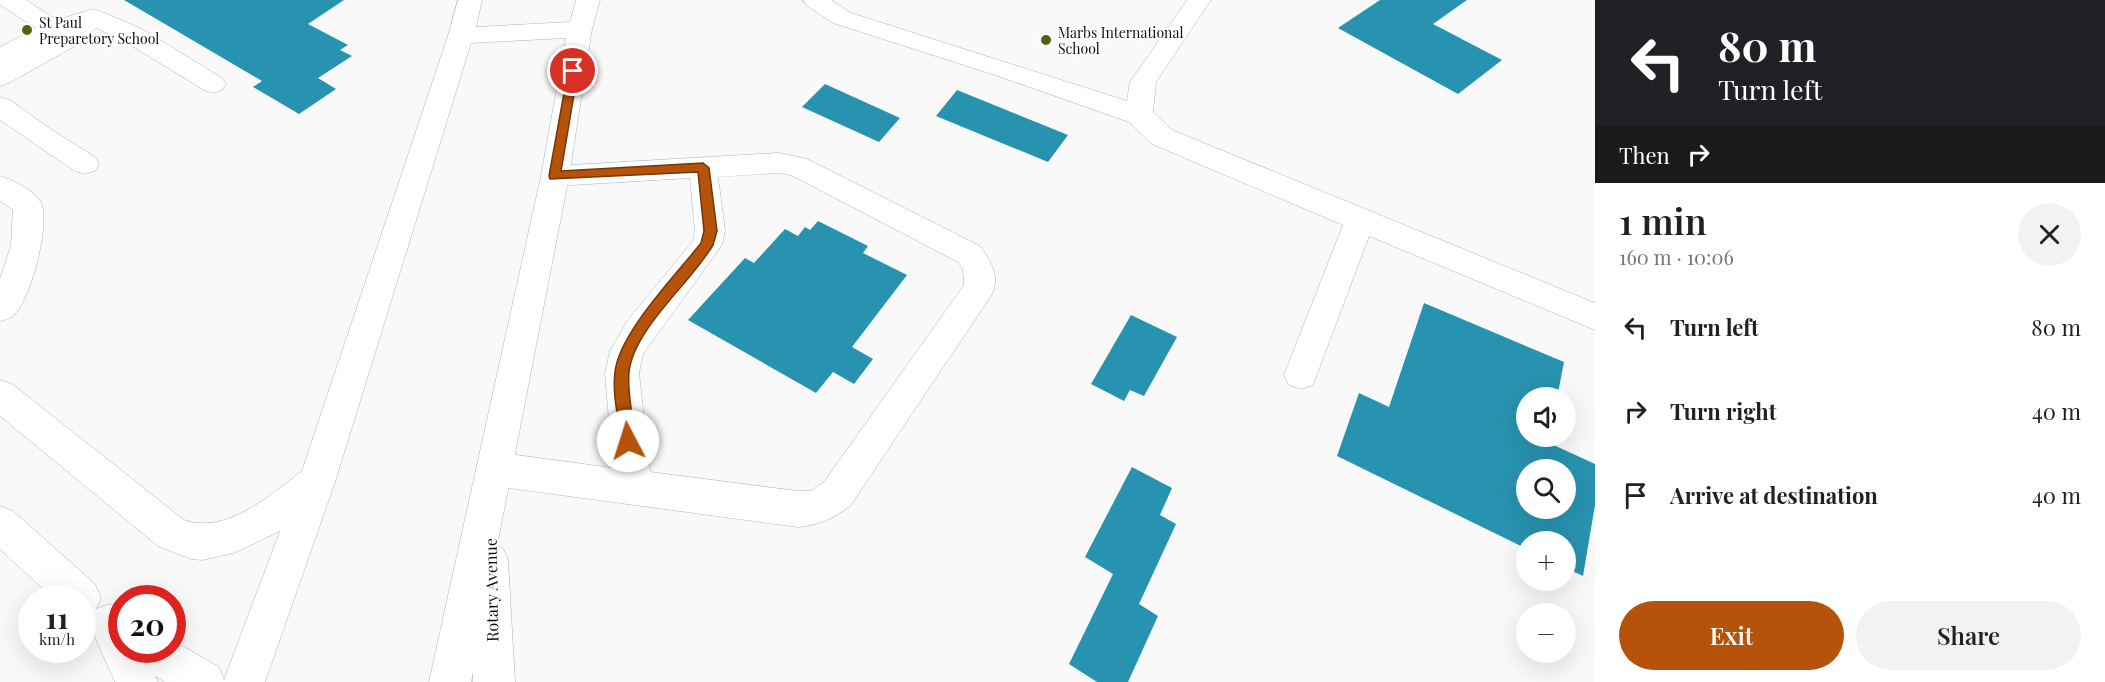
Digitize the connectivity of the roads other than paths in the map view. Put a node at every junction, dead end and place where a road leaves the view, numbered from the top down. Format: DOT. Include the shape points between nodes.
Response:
graph roads {
  1 [pos="9,0"];
  2 [pos="470,0"];
  3 [pos="815,0"];
  4 [pos="1199,0"];
  5 [pos="584,15"];
  6 [pos="93,17"];
  7 [pos="54,28"];
  8 [pos="461,36"];
  9 [pos="0,58"];
  10 [pos="0,77"];
  11 [pos="213,84"];
  12 [pos="0,106"];
  13 [pos="1139,115"];
  14 [pos="86,164"];
  15 [pos="703,168"];
  16 [pos="555,176"];
  17 [pos="0,187"];
  18 [pos="1360,219"];
  19 [pos="0,308"];
  20 [pos="1595,317"];
  21 [pos="1301,375"];
  22 [pos="0,395"];
  23 [pos="317,482"];
  24 [pos="492,484"];
  25 [pos="633,486"];
  26 [pos="0,524"];
  27 [pos="99,614"];
  28 [pos="173,663"];
  29 [pos="136,682"];
  30 [pos="204,682"];
  31 [pos="244,682"];
  32 [pos="450,682"];
  33 [pos="494,682"];
  1 -- 7 [label="main road"];
  2 -- 8 [label="main road"];
  3 -- 13 [label="main road" via="842,18"];
  4 -- 13 [label="main road" via="1143,82"];
  5 -- 8 [label="main road"];
  5 -- 16 [label="main road"];
  6 -- 7 [label="main road"];
  6 -- 10 [label="main road" via="68,39"];
  6 -- 11 [label="main road" via="133,35"];
  7 -- 9 [label="main road"];
  8 -- 23 [label="main road"];
  12 -- 14 [label="main road"];
  13 -- 18 [label="main road" via="1162,137"];
  15 -- 16 [label="main road"];
  15 -- 25 [label="main road" via="710,231 707,245 640,330 627,351 622,373"];
  15 -- 25 [label="main road" via="779,163 797,166 969,254 978,267 980,287 837,494 817,508 798,509"];
  16 -- 24 [label="main road"];
  17 -- 19 [label="main road" via="27,205 30,230 23,265"];
  18 -- 20 [label="main road"];
  18 -- 21 [label="main road"];
  22 -- 23 [label="main road" via="171,533 201,543 258,524"];
  23 -- 31 [label="main road"];
  24 -- 25 [label="main road"];
  24 -- 32 [label="main road"];
  24 -- 33 [label="main road, Rotary Avenue" via="489,604"];
  26 -- 27 [label="main road"];
  27 -- 29 [label="main road"];
  28 -- 30 [label="main road"];
}
